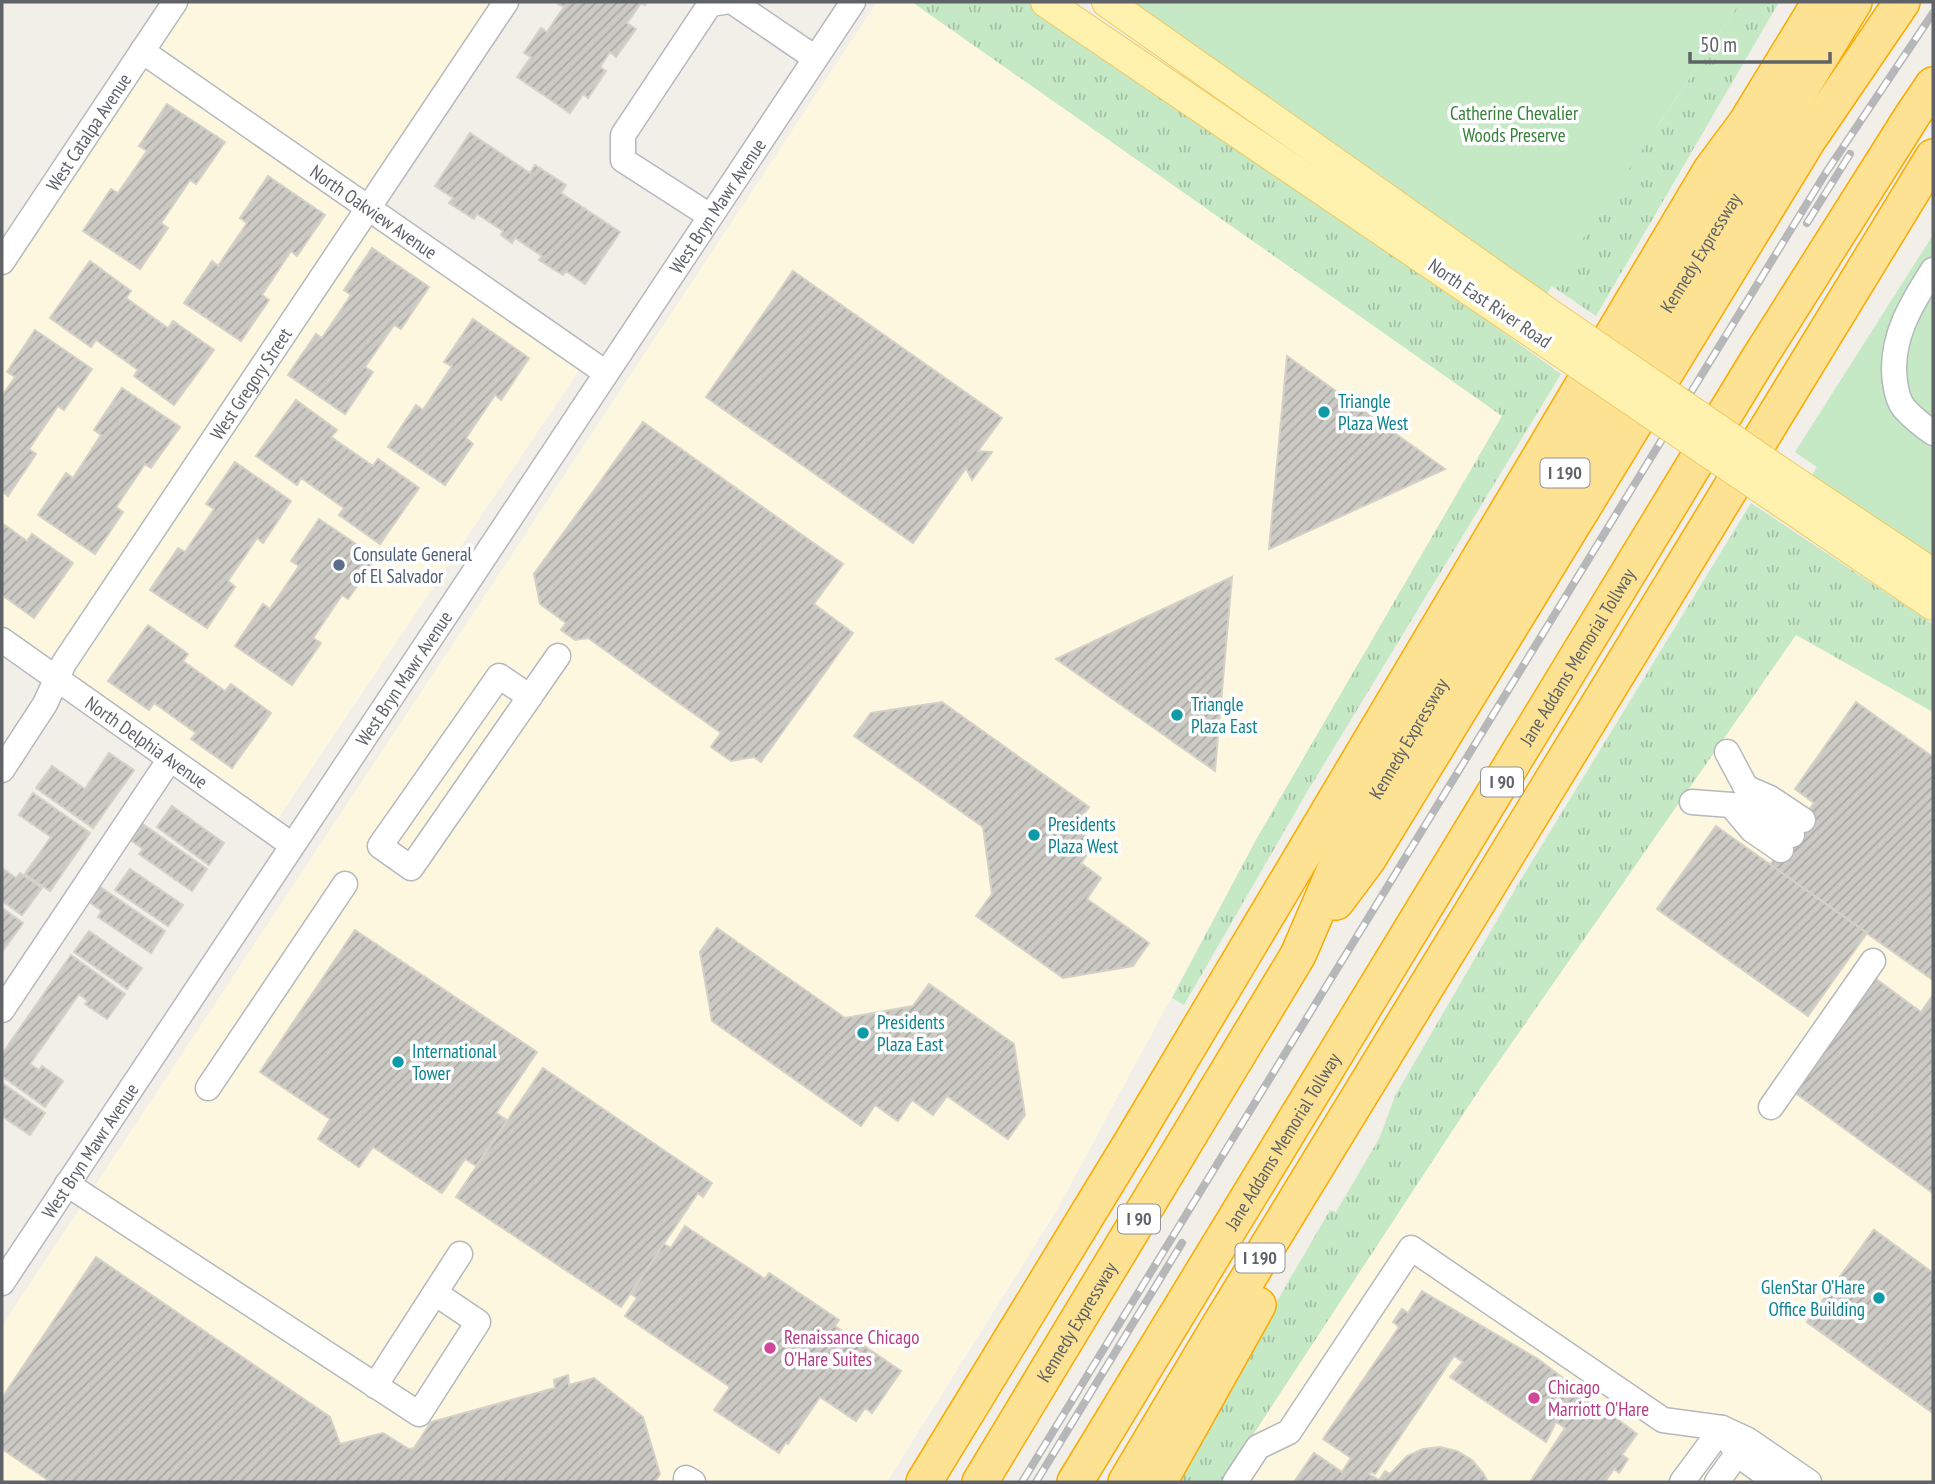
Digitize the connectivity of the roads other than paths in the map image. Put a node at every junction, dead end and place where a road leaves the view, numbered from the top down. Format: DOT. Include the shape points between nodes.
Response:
graph roads {
  1 [pos="175,2"];
  2 [pos="506,2"];
  3 [pos="724,2"];
  4 [pos="733,2"];
  5 [pos="853,2"];
  6 [pos="1046,2"];
  7 [pos="1107,2"];
  8 [pos="1801,2"];
  9 [pos="1820,2"];
  10 [pos="1854,2"];
  11 [pos="1902,2"];
  12 [pos="142,51"];
  13 [pos="815,58"];
  14 [pos="1933,85"];
  15 [pos="1931,162"];
  16 [pos="1711,170"];
  17 [pos="368,208"];
  18 [pos="710,216"];
  19 [pos="2,262"];
  20 [pos="1933,270"];
  21 [pos="1548,328"];
  22 [pos="606,373"];
  23 [pos="1933,433"];
  24 [pos="1776,484"];
  25 [pos="1933,574"];
  26 [pos="1933,605"];
  27 [pos="2,639"];
  28 [pos="558,656"];
  29 [pos="57,678"];
  30 [pos="530,697"];
  31 [pos="1727,752"];
  32 [pos="170,759"];
  33 [pos="2,770"];
  34 [pos="1739,796"];
  35 [pos="1692,802"];
  36 [pos="1792,835"];
  37 [pos="292,845"];
  38 [pos="345,884"];
  39 [pos="1298,955"];
  40 [pos="1873,961"];
  41 [pos="2,1010"];
  42 [pos="1397,1036"];
  43 [pos="208,1088"];
  44 [pos="1771,1107"];
  45 [pos="67,1184"];
  46 [pos="460,1254"];
  47 [pos="2,1283"];
  48 [pos="435,1293"];
  49 [pos="375,1386"];
  50 [pos="1721,1428"];
  51 [pos="1742,1447"];
  52 [pos="924,1482"];
  53 [pos="980,1482"];
  54 [pos="1075,1482"];
  55 [pos="1126,1482"];
  56 [pos="1159,1482"];
  57 [pos="1235,1482"];
  58 [pos="1682,1482"];
  59 [pos="1717,1482"];
  60 [pos="1776,1482"];
  61 [pos="1809,1482"];
  1 -- 12 [label="street, West Catalpa Avenue"];
  2 -- 17 [label="street, West Gregory Street"];
  3 -- 18 [label="street" via="710,4 623,135 623,160"];
  4 -- 13 [label="street"];
  5 -- 13 [label="street, West Bryn Mawr Avenue"];
  6 -- 21 [label="main road, North East River Road"];
  7 -- 21 [label="main road, North East River Road"];
  8 -- 16 [label="highway" via="1733,121"];
  9 -- 16 [label="highway" via="1746,123"];
  10 -- 39 [label="highway, Kennedy Expressway / I 190" via="1563,476 1345,846"];
  11 -- 39 [label="highway, I 90" via="1808,140 1367,859"];
  12 -- 17 [label="street, North Oakview Avenue"];
  12 -- 19 [label="street, West Catalpa Avenue"];
  13 -- 18 [label="street, West Bryn Mawr Avenue"];
  14 -- 54 [label="highway, Jane Addams Memorial Tollway / I 90" via="1756,363"];
  15 -- 42 [label="highway, I 190"];
  16 -- 52 [label="highway"];
  17 -- 22 [label="street, North Oakview Avenue"];
  17 -- 29 [label="street, West Gregory Street"];
  18 -- 22 [label="street, West Bryn Mawr Avenue"];
  20 -- 23 [label="street" via="1904,322 1893,368 1903,406"];
  21 -- 24 [label="main road, North East River Road, bridge"];
  22 -- 37 [label="street, West Bryn Mawr Avenue"];
  24 -- 25 [label="main road, North East River Road"];
  24 -- 26 [label="main road, North East River Road"];
  27 -- 29 [label="street, North Delphia Avenue"];
  28 -- 30 [label="street"];
  29 -- 32 [label="street, North Delphia Avenue"];
  29 -- 33 [label="street, West Gregory Street"];
  30 -- 30 [label="street" via="411,868 380,846 499,676"];
  31 -- 34 [label="street"];
  32 -- 37 [label="street, North Delphia Avenue"];
  32 -- 41 [label="street"];
  34 -- 35 [label="street"];
  34 -- 36 [label="street"];
  34 -- 36 [label="street" via="1770,798"];
  34 -- 36 [label="street" via="1752,830"];
  37 -- 45 [label="street, West Bryn Mawr Avenue"];
  38 -- 43 [label="street"];
  39 -- 53 [label="highway, Kennedy Expressway / I 90"];
  40 -- 44 [label="street"];
  42 -- 55 [label="highway, I 190"];
  42 -- 56 [label="highway" via="1297,1234"];
  45 -- 47 [label="street, West Bryn Mawr Avenue"];
  45 -- 49 [label="street"];
  46 -- 48 [label="street"];
  48 -- 49 [label="street"];
  48 -- 49 [label="street" via="478,1322 419,1414"];
  50 -- 51 [label="street"];
  50 -- 57 [label="street" via="1663,1420 1411,1248 1289,1432 1258,1447"];
  50 -- 58 [label="street"];
  51 -- 59 [label="street"];
  51 -- 60 [label="street"];
  51 -- 61 [label="street"];
}
